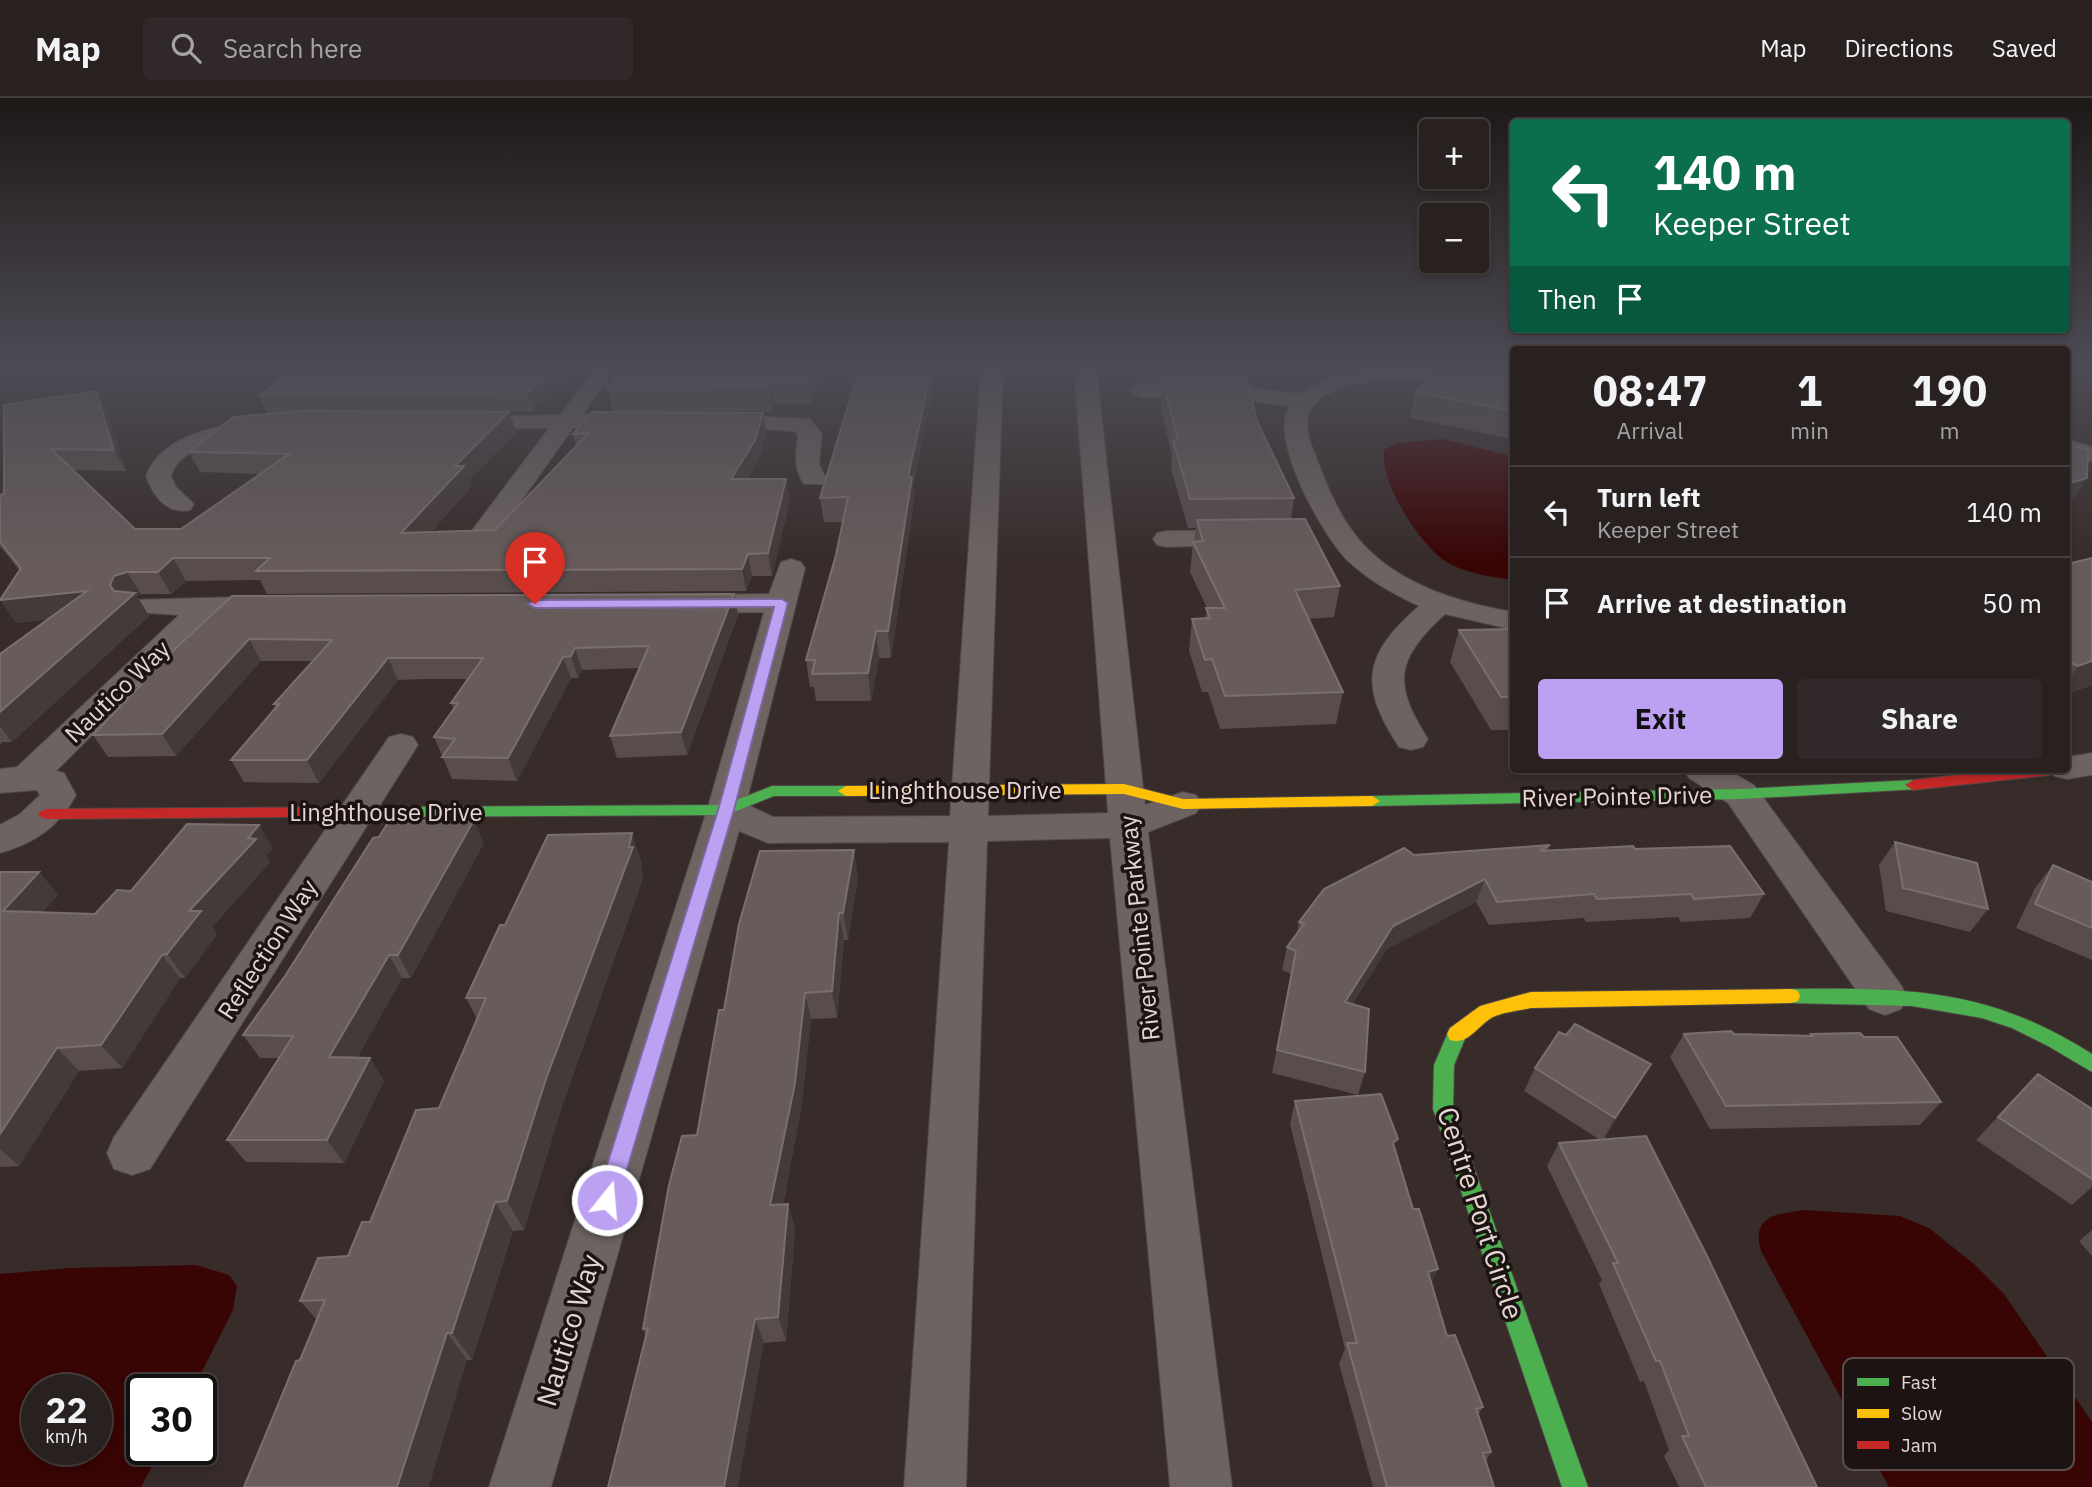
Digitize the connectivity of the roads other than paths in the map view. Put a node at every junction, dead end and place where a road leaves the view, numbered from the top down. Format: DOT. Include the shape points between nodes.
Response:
graph roads {
  1 [pos="227,432"];
  2 [pos="557,432"];
  3 [pos="808,432"];
  4 [pos="989,432"];
  5 [pos="1091,432"];
  6 [pos="1297,432"];
  7 [pos="2070,447"];
  8 [pos="2092,455"];
  9 [pos="813,479"];
  10 [pos="181,503"];
  11 [pos="487,529"];
  12 [pos="1276,538"];
  13 [pos="1330,538"];
  14 [pos="1167,539"];
  15 [pos="1440,603"];
  16 [pos="658,604"];
  17 [pos="302,605"];
  18 [pos="141,606"];
  19 [pos="206,606"];
  20 [pos="1510,620"];
  21 [pos="1411,739"];
  22 [pos="401,745"];
  23 [pos="2092,764"];
  24 [pos="2070,768"];
  25 [pos="1712,773"];
  26 [pos="2023,773"];
  27 [pos="14,779"];
  28 [pos="1742,782"];
  29 [pos="1182,804"];
  30 [pos="1126,807"];
  31 [pos="969,809"];
  32 [pos="726,810"];
  33 [pos="357,813"];
  34 [pos="46,814"];
  35 [pos="0,840"];
  36 [pos="1885,997"];
  37 [pos="2092,1064"];
  38 [pos="132,1153"];
  39 [pos="520,1487"];
  40 [pos="935,1487"];
  41 [pos="1201,1487"];
  42 [pos="1575,1487"];
  1 -- 10 [label="street" via="176,451 161,466 163,489"];
  2 -- 11 [label="street"];
  3 -- 9 [label="street" via="807,464"];
  4 -- 31 [label="street"];
  5 -- 30 [label="street, River Pointe Parkway"];
  6 -- 13 [label="street"];
  7 -- 8 [label="street"];
  12 -- 14 [label="street"];
  13 -- 15 [label="street" via="1375,569"];
  15 -- 20 [label="street"];
  15 -- 21 [label="street" via="1392,653 1385,673 1385,691 1394,715"];
  16 -- 32 [label="street, Nautico Way" via="786,585"];
  17 -- 19 [label="street"];
  18 -- 19 [label="street"];
  19 -- 27 [label="street, Nautico Way"];
  22 -- 33 [label="street, Reflection Way"];
  23 -- 24 [label="street"];
  25 -- 28 [label="street"];
  26 -- 28 [label="street, River Pointe Drive" via="1878,789"];
  27 -- 34 [label="street" via="51,781 57,787 58,794"];
  28 -- 29 [label="street, River Pointe Drive"];
  28 -- 36 [label="street"];
  29 -- 30 [label="street, River Pointe Drive"];
  30 -- 31 [label="street, River Pointe Drive"];
  30 -- 41 [label="street, River Pointe Parkway"];
  31 -- 32 [label="street, Linghthouse Drive" via="768,830"];
  31 -- 40 [label="street"];
  32 -- 33 [label="street, Linghthouse Drive"];
  32 -- 39 [label="street, Nautico Way"];
  33 -- 34 [label="street, Linghthouse Drive"];
  33 -- 38 [label="street, Reflection Way"];
  34 -- 35 [label="street"];
  36 -- 37 [label="street, Centre Port Circle" via="1944,1000 2007,1015 2046,1033"];
  36 -- 42 [label="street, Centre Port Circle" via="1679,995 1522,1001 1487,1011 1458,1032 1441,1073 1443,1109"];
}
